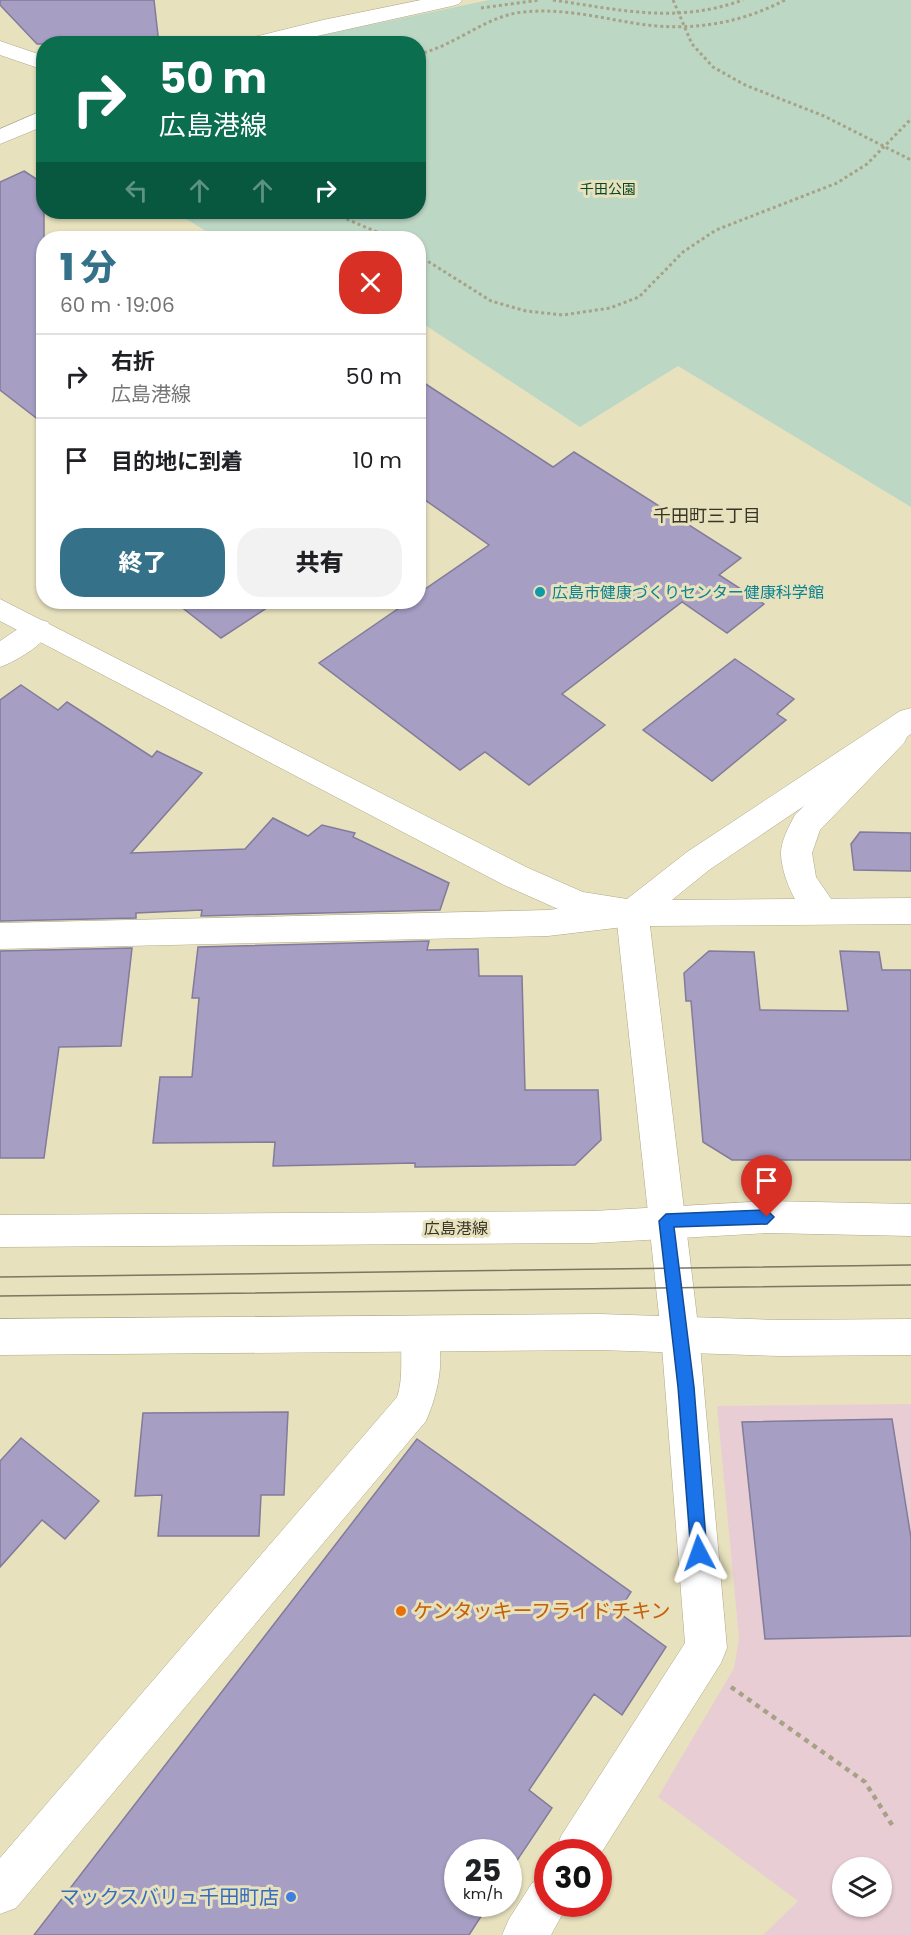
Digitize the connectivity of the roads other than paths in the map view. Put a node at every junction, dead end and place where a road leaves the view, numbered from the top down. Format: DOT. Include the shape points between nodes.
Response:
graph roads {
  1 [pos="452,0"];
  2 [pos="285,36"];
  3 [pos="0,47"];
  4 [pos="36,61"];
  5 [pos="36,121"];
  6 [pos="0,137"];
  7 [pos="0,609"];
  8 [pos="38,629"];
  9 [pos="0,656"];
  10 [pos="904,725"];
  11 [pos="822,909"];
  12 [pos="911,911"];
  13 [pos="632,913"];
  14 [pos="0,936"];
  15 [pos="911,1220"];
  16 [pos="666,1221"];
  17 [pos="0,1231"];
  18 [pos="420,1334"];
  19 [pos="680,1334"];
  20 [pos="0,1337"];
  21 [pos="911,1337"];
  22 [pos="585,1839"];
  23 [pos="0,1892"];
  24 [pos="536,1917"];
  25 [pos="525,1935"];
  1 -- 2 [label="street"];
  3 -- 4 [label="street"];
  5 -- 6 [label="street"];
  7 -- 8 [label="street"];
  8 -- 9 [label="street"];
  8 -- 13 [label="street" via="515,876 578,904"];
  10 -- 11 [label="street" via="806,824 796,853 801,880"];
  10 -- 13 [label="street" via="698,861"];
  11 -- 12 [label="street"];
  11 -- 13 [label="street"];
  13 -- 14 [label="street" via="548,923"];
  13 -- 16 [label="street"];
  15 -- 16 [label="street, 広島港線" via="767,1217"];
  16 -- 17 [label="street, 広島港線" via="593,1227"];
  16 -- 19 [label="street"];
  18 -- 19 [label="street"];
  18 -- 20 [label="street"];
  18 -- 23 [label="street" via="420,1386 412,1408"];
  19 -- 21 [label="street"];
  19 -- 22 [label="street" via="706,1648"];
  24 -- 25 [label="street"];
}
